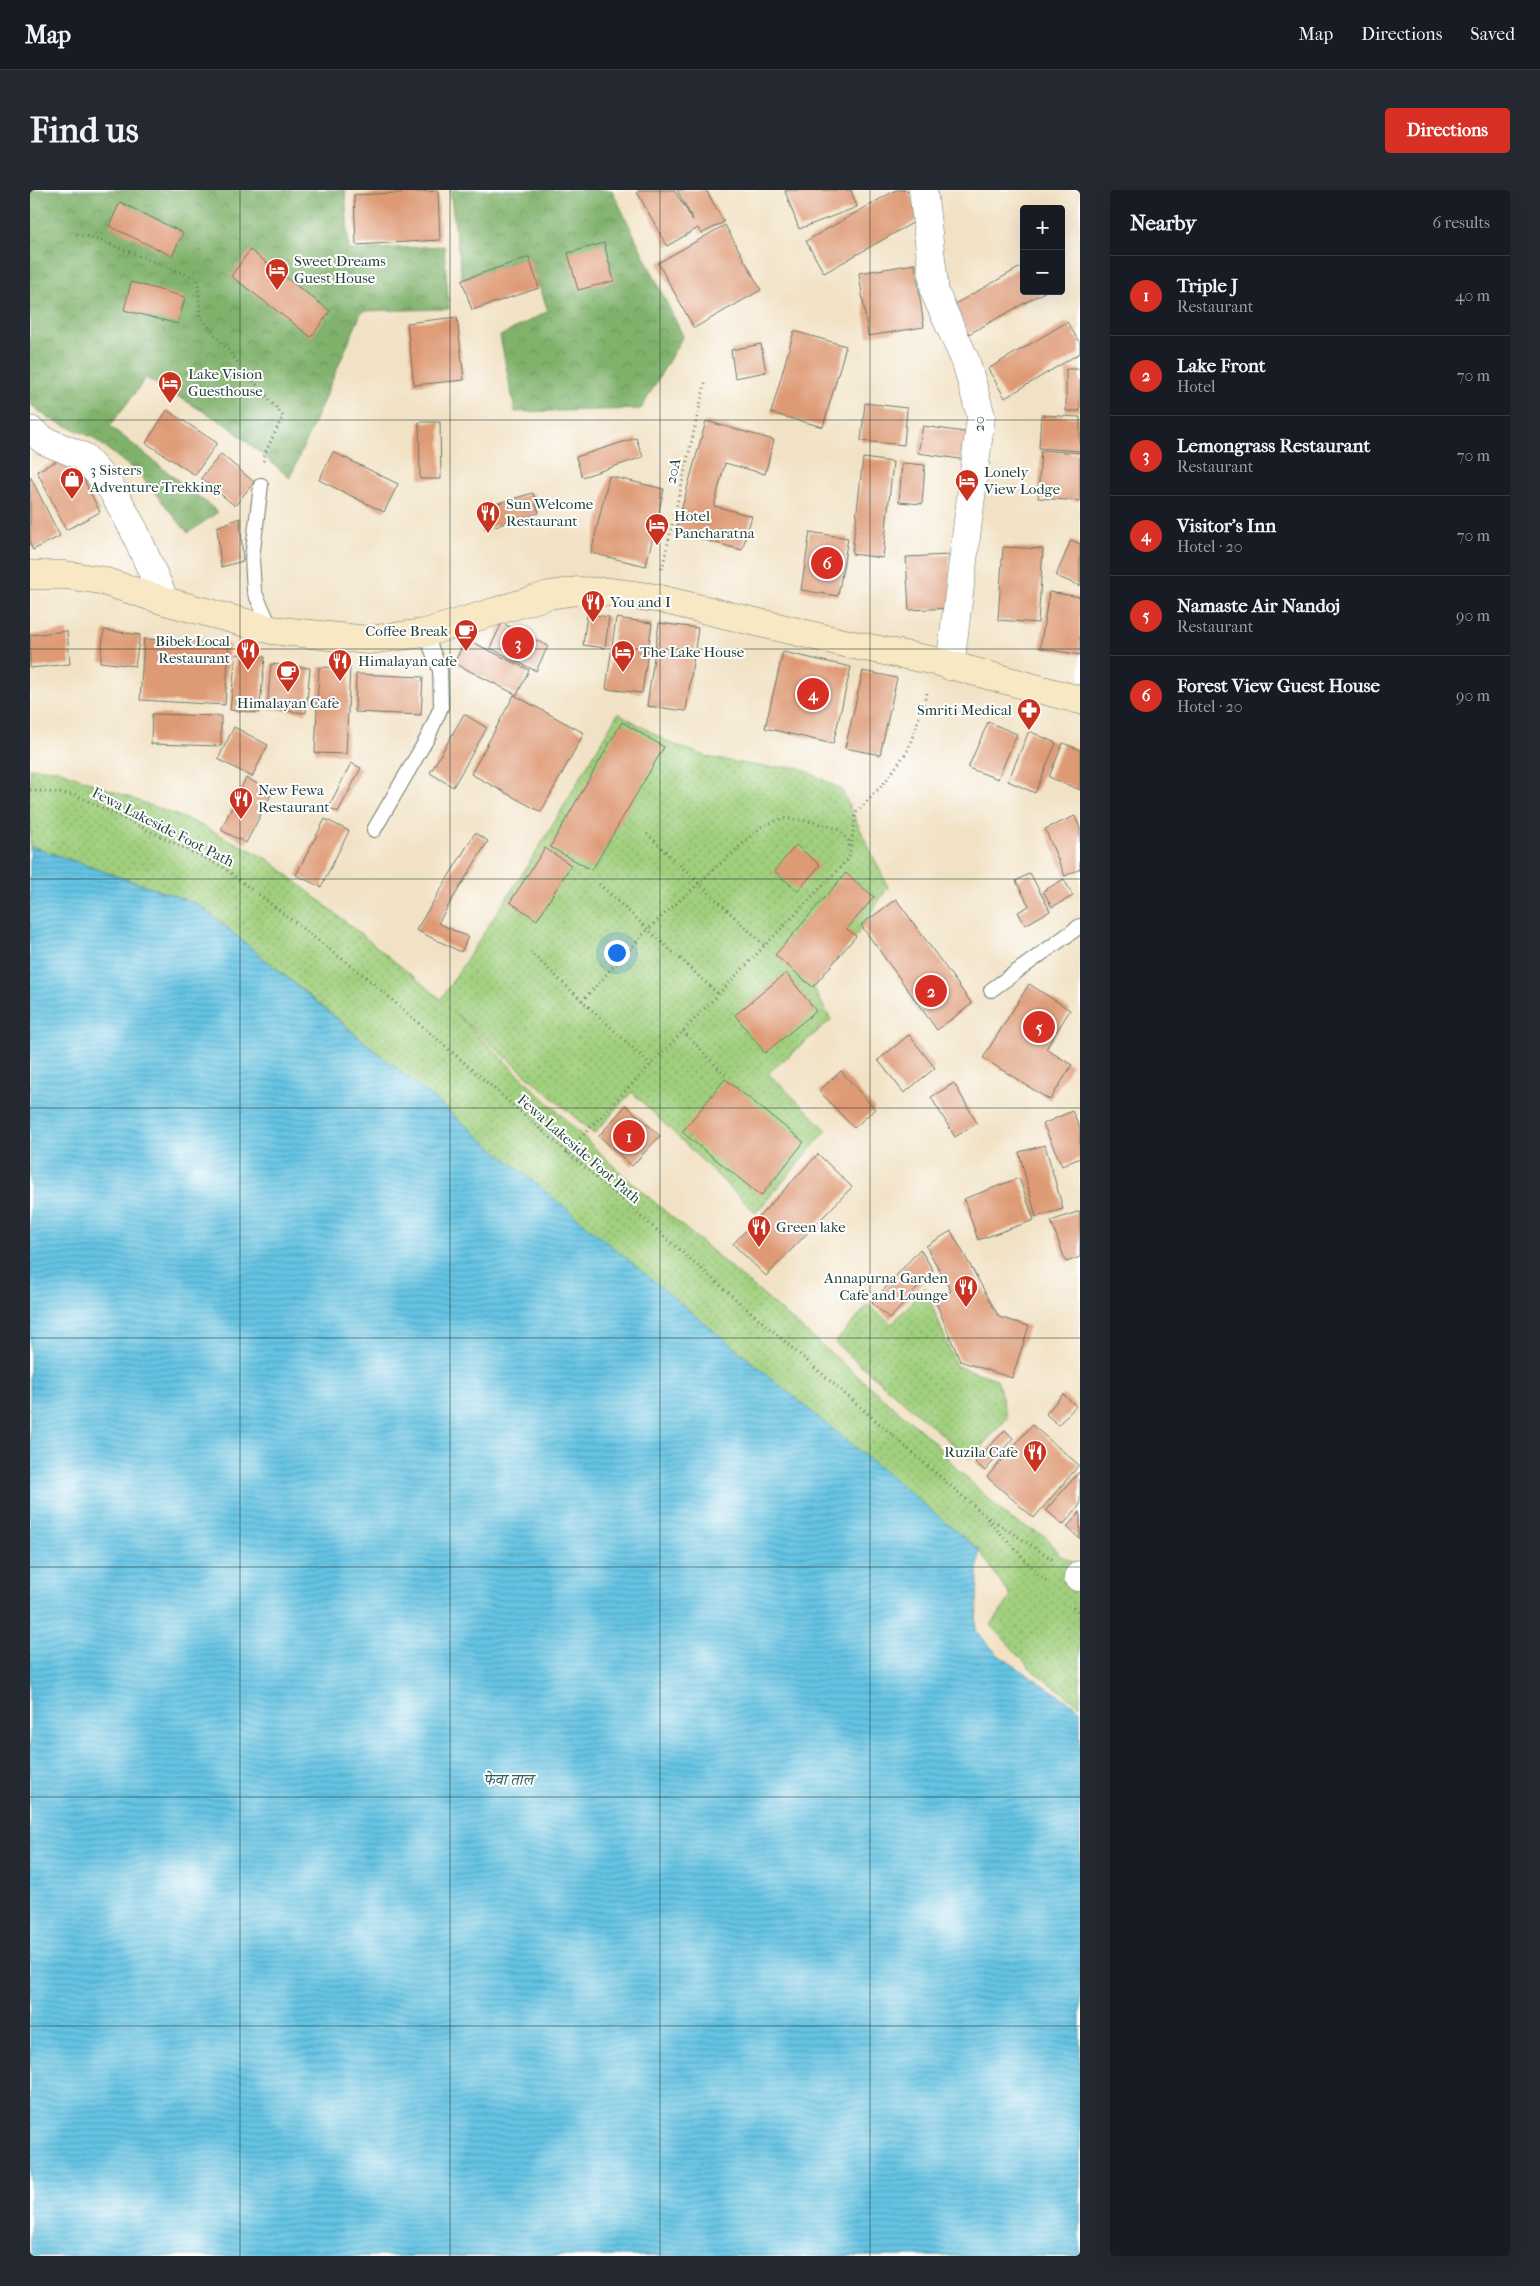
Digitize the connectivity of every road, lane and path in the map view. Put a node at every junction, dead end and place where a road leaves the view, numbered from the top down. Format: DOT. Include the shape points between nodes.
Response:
graph roads {
  1 [pos="923,190"];
  2 [pos="76,234"];
  3 [pos="706,379"];
  4 [pos="30,430"];
  5 [pos="261,485"];
  6 [pos="30,575"];
  7 [pos="656,598"];
  8 [pos="165,601"];
  9 [pos="272,630"];
  10 [pos="426,633"];
  11 [pos="943,664"];
  12 [pos="1080,700"];
  13 [pos="30,790"];
  14 [pos="374,830"];
  15 [pos="647,834"];
  16 [pos="849,858"];
  17 [pos="698,883"];
  18 [pos="599,884"];
  19 [pos="1080,926"];
  20 [pos="648,929"];
  21 [pos="765,946"];
  22 [pos="530,952"];
  23 [pos="991,990"];
  24 [pos="718,994"];
  25 [pos="582,1001"];
  26 [pos="683,1031"];
  27 [pos="651,1065"];
  28 [pos="725,1075"];
  29 [pos="566,1153"];
  30 [pos="983,1514"];
  31 [pos="1079,1576"];
  32 [pos="1052,1588"];
  1 -- 11 [label="street, 20 / 20" via="935,293 966,362 981,416"];
  2 -- 5 [label="path" via="198,279 200,317 284,416 265,453"];
  3 -- 7 [label="path, 20A / 20A"];
  4 -- 8 [label="street" via="45,441 84,457 110,488 134,530"];
  5 -- 9 [label="lane" via="252,558 254,591"];
  6 -- 8 [label="main road" via="100,580"];
  7 -- 10 [label="main road" via="594,591 549,595"];
  7 -- 11 [label="main road"];
  8 -- 9 [label="main road"];
  9 -- 10 [label="main road" via="368,640"];
  10 -- 14 [label="lane" via="440,670 441,707"];
  11 -- 12 [label="main road"];
  11 -- 16 [label="path" via="908,750 856,814"];
  13 -- 29 [label="path, Fewa Lakeside Foot Path" via="76,795 224,867 368,979"];
  15 -- 17 [label="path"];
  16 -- 17 [label="path" via="849,841 836,828 783,818 761,827"];
  16 -- 21 [label="path"];
  17 -- 20 [label="path"];
  17 -- 21 [label="path"];
  18 -- 20 [label="path"];
  19 -- 23 [label="lane"];
  20 -- 24 [label="path"];
  20 -- 25 [label="path"];
  21 -- 24 [label="path"];
  22 -- 25 [label="path"];
  24 -- 26 [label="path"];
  25 -- 27 [label="path"];
  26 -- 27 [label="path"];
  26 -- 28 [label="path"];
  27 -- 29 [label="path"];
  29 -- 30 [label="path, Fewa Lakeside Foot Path"];
  30 -- 31 [label="path, Fewa Lakeside Foot Path"];
  30 -- 32 [label="path"];
}
